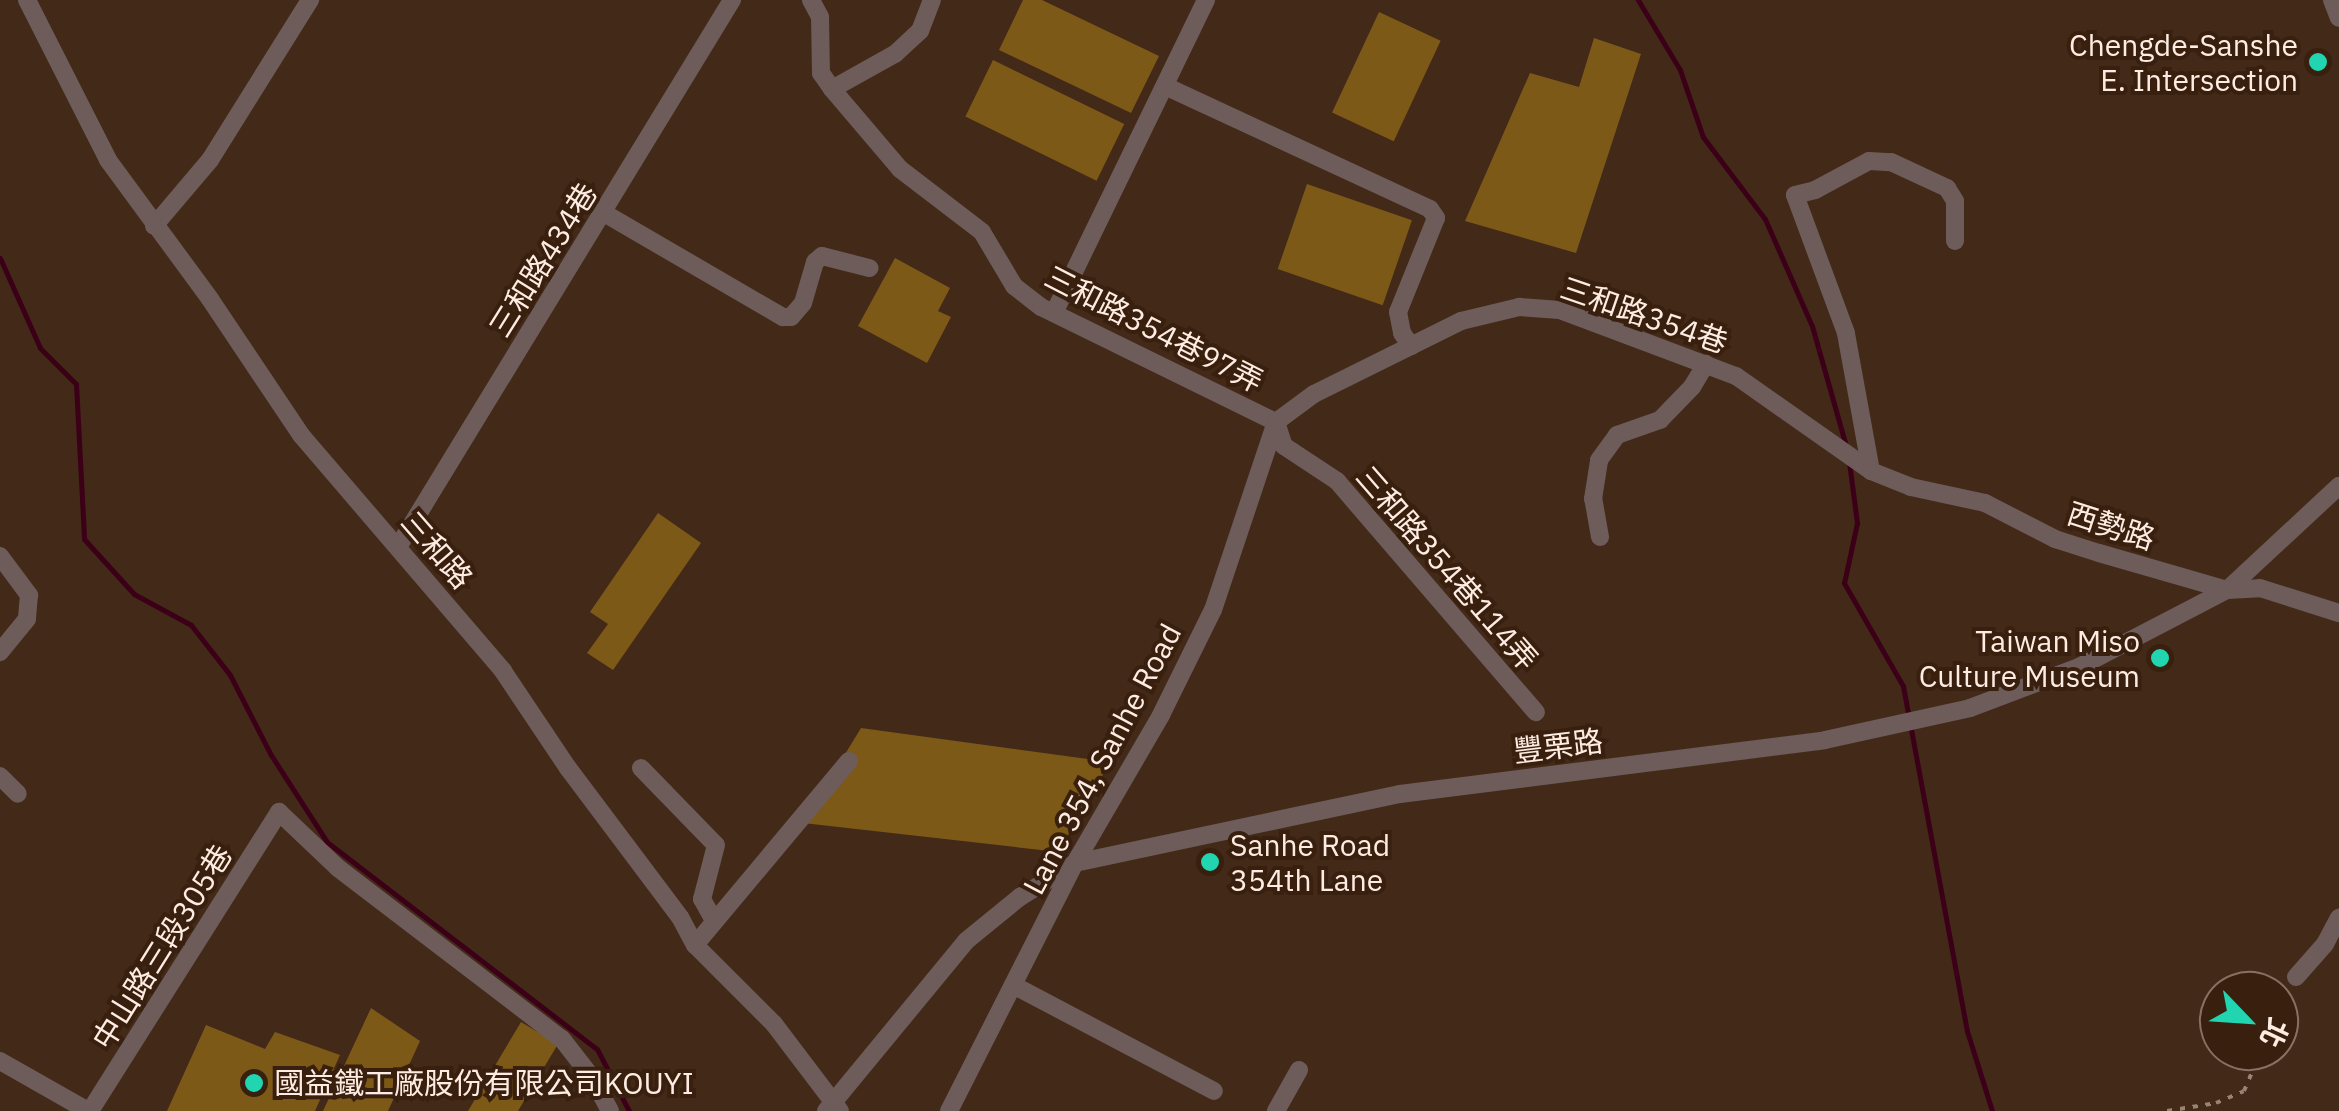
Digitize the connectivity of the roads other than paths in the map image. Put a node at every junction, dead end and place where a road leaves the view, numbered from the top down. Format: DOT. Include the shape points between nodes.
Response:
graph roads {
  1 [pos="27,0"];
  2 [pos="310,0"];
  3 [pos="732,0"];
  4 [pos="811,0"];
  5 [pos="932,0"];
  6 [pos="1206,0"];
  7 [pos="2332,0"];
  8 [pos="2339,18"];
  9 [pos="1164,86"];
  10 [pos="832,90"];
  11 [pos="604,213"];
  12 [pos="154,226"];
  13 [pos="1955,241"];
  14 [pos="870,268"];
  15 [pos="1054,314"];
  16 [pos="1411,346"];
  17 [pos="1706,364"];
  18 [pos="1276,422"];
  19 [pos="1872,470"];
  20 [pos="2339,486"];
  21 [pos="1600,537"];
  22 [pos="398,547"];
  23 [pos="0,556"];
  24 [pos="2227,590"];
  25 [pos="2339,613"];
  26 [pos="0,652"];
  27 [pos="1536,712"];
  28 [pos="849,761"];
  29 [pos="641,768"];
  30 [pos="0,776"];
  31 [pos="18,794"];
  32 [pos="1076,863"];
  33 [pos="2339,918"];
  34 [pos="714,921"];
  35 [pos="694,945"];
  36 [pos="2299,974"];
  37 [pos="1013,984"];
  38 [pos="0,1061"];
  39 [pos="1299,1070"];
  40 [pos="1214,1091"];
  41 [pos="833,1107"];
  42 [pos="89,1111"];
  43 [pos="610,1111"];
  44 [pos="949,1111"];
  45 [pos="1276,1111"];
  1 -- 12 [label="street, 三和路" via="108,160"];
  2 -- 12 [label="street" via="210,160"];
  3 -- 11 [label="street, 三和路434巷"];
  4 -- 10 [label="street, 三和路354巷97弄" via="823,39 822,73"];
  5 -- 10 [label="street" via="920,30 895,54"];
  6 -- 9 [label="street"];
  7 -- 8 [label="street"];
  9 -- 15 [label="street"];
  9 -- 16 [label="street" via="1430,209 1436,218 1398,312"];
  10 -- 15 [label="street, 三和路354巷97弄" via="900,169 982,232 1014,286"];
  11 -- 14 [label="street" via="782,317 803,303 822,256"];
  11 -- 22 [label="street, 三和路434巷"];
  12 -- 22 [label="street, 三和路" via="301,436"];
  13 -- 19 [label="street" via="1955,202 1947,188 1892,162 1869,160 1794,195 1846,334"];
  15 -- 18 [label="street, 三和路354巷97弄"];
  16 -- 17 [label="street, 三和路354巷" via="1480,316 1519,308 1560,310"];
  16 -- 18 [label="street, 三和路354巷" via="1314,394"];
  17 -- 19 [label="street, 三和路354巷" via="1736,376"];
  17 -- 21 [label="street" via="1660,420 1617,435 1599,460 1593,499"];
  18 -- 27 [label="street, 三和路354巷114弄" via="1284,446 1337,481"];
  18 -- 32 [label="street, Lane 354, Sanhe Road" via="1213,610"];
  19 -- 24 [label="street, 西勢路" via="1910,487 1984,503 2055,539"];
  20 -- 24 [label="street, 豐栗路"];
  22 -- 35 [label="street, 三和路" via="504,671"];
  23 -- 26 [label="street" via="30,595 28,619"];
  24 -- 25 [label="street, 西勢路" via="2260,588"];
  24 -- 32 [label="street, 豐栗路" via="2079,667 1970,708 1826,740 1400,794"];
  28 -- 34 [label="street"];
  29 -- 34 [label="street" via="716,845 702,899"];
  30 -- 31 [label="street"];
  32 -- 37 [label="street, Lane 354, Sanhe Road"];
  32 -- 41 [label="street, 豐栗路" via="1020,897 966,942"];
  33 -- 36 [label="street"];
  34 -- 35 [label="street"];
  35 -- 41 [label="street, 三和路" via="774,1024"];
  37 -- 40 [label="street"];
  37 -- 44 [label="street, Lane 354, Sanhe Road"];
  38 -- 42 [label="street"];
  39 -- 45 [label="street"];
  42 -- 43 [label="street, 中山路三段305巷" via="280,812 338,868 562,1039"];
}
